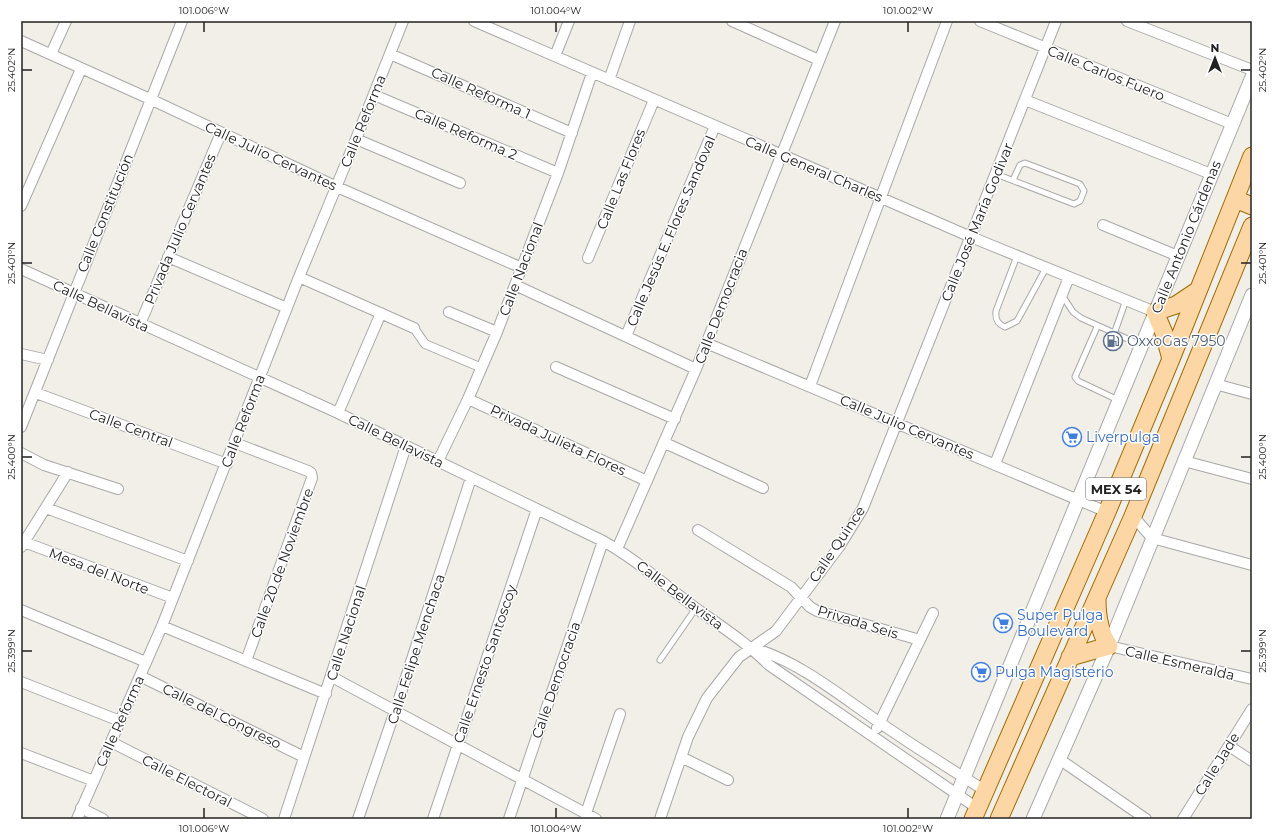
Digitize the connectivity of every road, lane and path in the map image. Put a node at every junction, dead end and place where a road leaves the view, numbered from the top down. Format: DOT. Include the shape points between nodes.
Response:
graph roads {
  1 [pos="66,21"];
  2 [pos="182,21"];
  3 [pos="403,21"];
  4 [pos="474,21"];
  5 [pos="569,21"];
  6 [pos="630,21"];
  7 [pos="732,21"];
  8 [pos="835,21"];
  9 [pos="947,21"];
  10 [pos="980,21"];
  11 [pos="1056,21"];
  12 [pos="1127,21"];
  13 [pos="497,26"];
  14 [pos="21,42"];
  15 [pos="1046,48"];
  16 [pos="51,54"];
  17 [pos="390,54"];
  18 [pos="555,56"];
  19 [pos="819,60"];
  20 [pos="81,69"];
  21 [pos="1252,70"];
  22 [pos="592,73"];
  23 [pos="1252,76"];
  24 [pos="609,80"];
  25 [pos="374,95"];
  26 [pos="150,99"];
  27 [pos="654,100"];
  28 [pos="1025,100"];
  29 [pos="1232,124"];
  30 [pos="716,126"];
  31 [pos="221,133"];
  32 [pos="572,133"];
  33 [pos="356,139"];
  34 [pos="780,155"];
  35 [pos="1252,156"];
  36 [pos="558,173"];
  37 [pos="996,174"];
  38 [pos="1211,174"];
  39 [pos="1013,180"];
  40 [pos="460,182"];
  41 [pos="337,187"];
  42 [pos="881,198"];
  43 [pos="1235,199"];
  44 [pos="21,206"];
  45 [pos="1252,206"];
  46 [pos="1102,225"];
  47 [pos="1252,226"];
  48 [pos="971,237"];
  49 [pos="1220,237"];
  50 [pos="1243,247"];
  51 [pos="1016,256"];
  52 [pos="1178,256"];
  53 [pos="168,258"];
  54 [pos="588,258"];
  55 [pos="522,268"];
  56 [pos="1046,268"];
  57 [pos="21,269"];
  58 [pos="299,277"];
  59 [pos="1069,277"];
  60 [pos="515,285"];
  61 [pos="1197,291"];
  62 [pos="72,294"];
  63 [pos="1062,295"];
  64 [pos="1252,295"];
  65 [pos="1126,300"];
  66 [pos="287,308"];
  67 [pos="1249,310"];
  68 [pos="449,312"];
  69 [pos="1155,312"];
  70 [pos="381,313"];
  71 [pos="140,324"];
  72 [pos="1097,327"];
  73 [pos="414,328"];
  74 [pos="497,332"];
  75 [pos="1114,334"];
  76 [pos="626,336"];
  77 [pos="706,343"];
  78 [pos="1141,345"];
  79 [pos="21,354"];
  80 [pos="1171,359"];
  81 [pos="48,360"];
  82 [pos="556,367"];
  83 [pos="482,368"];
  84 [pos="696,369"];
  85 [pos="260,378"];
  86 [pos="1215,384"];
  87 [pos="810,386"];
  88 [pos="36,393"];
  89 [pos="1252,394"];
  90 [pos="468,399"];
  91 [pos="1118,400"];
  92 [pos="338,413"];
  93 [pos="675,419"];
  94 [pos="897,423"];
  95 [pos="21,427"];
  96 [pos="235,443"];
  97 [pos="665,443"];
  98 [pos="406,446"];
  99 [pos="21,453"];
  100 [pos="438,461"];
  101 [pos="1184,461"];
  102 [pos="227,464"];
  103 [pos="995,464"];
  104 [pos="68,472"];
  105 [pos="471,478"];
  106 [pos="1252,479"];
  107 [pos="647,481"];
  108 [pos="763,488"];
  109 [pos="118,489"];
  110 [pos="1078,499"];
  111 [pos="46,508"];
  112 [pos="537,509"];
  113 [pos="1107,512"];
  114 [pos="1133,516"];
  115 [pos="698,530"];
  116 [pos="1152,538"];
  117 [pos="603,541"];
  118 [pos="23,545"];
  119 [pos="617,549"];
  120 [pos="188,561"];
  121 [pos="1252,565"];
  122 [pos="801,597"];
  123 [pos="1097,597"];
  124 [pos="173,598"];
  125 [pos="696,608"];
  126 [pos="21,610"];
  127 [pos="933,613"];
  128 [pos="162,626"];
  129 [pos="920,640"];
  130 [pos="1109,646"];
  131 [pos="751,647"];
  132 [pos="1070,657"];
  133 [pos="660,660"];
  134 [pos="246,661"];
  135 [pos="146,662"];
  136 [pos="140,676"];
  137 [pos="332,677"];
  138 [pos="1252,679"];
  139 [pos="21,682"];
  140 [pos="326,694"];
  141 [pos="1252,709"];
  142 [pos="395,711"];
  143 [pos="620,714"];
  144 [pos="120,721"];
  145 [pos="880,723"];
  146 [pos="874,735"];
  147 [pos="111,742"];
  148 [pos="458,746"];
  149 [pos="1229,746"];
  150 [pos="21,753"];
  151 [pos="304,757"];
  152 [pos="681,757"];
  153 [pos="1059,759"];
  154 [pos="1252,761"];
  155 [pos="964,777"];
  156 [pos="523,780"];
  157 [pos="728,780"];
  158 [pos="94,781"];
  159 [pos="984,790"];
  160 [pos="957,793"];
  161 [pos="81,808"];
  162 [pos="975,813"];
  163 [pos="585,816"];
  164 [pos="77,819"];
  165 [pos="103,819"];
  166 [pos="263,819"];
  167 [pos="284,819"];
  168 [pos="358,819"];
  169 [pos="432,819"];
  170 [pos="509,819"];
  171 [pos="596,819"];
  172 [pos="660,819"];
  173 [pos="947,819"];
  174 [pos="999,819"];
  175 [pos="1033,819"];
  176 [pos="1146,819"];
  177 [pos="1183,819"];
  1 -- 16 [label="street"];
  2 -- 26 [label="street, Calle Constitución"];
  3 -- 17 [label="street, Calle Reforma"];
  4 -- 13 [label="street, Calle General Charles"];
  5 -- 18 [label="street"];
  6 -- 24 [label="street"];
  7 -- 19 [label="street"];
  8 -- 19 [label="street, Calle Democracia"];
  9 -- 42 [label="street"];
  10 -- 15 [label="street, Calle Carlos Fuero"];
  11 -- 15 [label="street, Calle José María Godivar"];
  12 -- 21 [label="street"];
  13 -- 18 [label="street, Calle General Charles"];
  14 -- 16 [label="street, Calle Julio Cervantes"];
  15 -- 28 [label="street, Calle José María Godivar"];
  15 -- 29 [label="street, Calle Carlos Fuero"];
  16 -- 20 [label="street, Calle Julio Cervantes"];
  17 -- 25 [label="street, Calle Reforma"];
  17 -- 32 [label="street, Calle Reforma 1"];
  18 -- 22 [label="street, Calle General Charles"];
  19 -- 34 [label="street, Calle Democracia"];
  20 -- 26 [label="street, Calle Julio Cervantes"];
  20 -- 44 [label="street"];
  22 -- 24 [label="street, Calle General Charles"];
  22 -- 32 [label="street, Calle Nacional"];
  23 -- 29 [label="street, Calle Antonio Cárdenas"];
  24 -- 27 [label="street, Calle General Charles"];
  25 -- 33 [label="street, Calle Reforma"];
  25 -- 36 [label="street, Calle Reforma 2"];
  26 -- 31 [label="street, Calle Julio Cervantes"];
  26 -- 62 [label="street, Calle Constitución"];
  27 -- 30 [label="street, Calle General Charles"];
  27 -- 54 [label="street, Calle Las Flores"];
  28 -- 37 [label="street, Calle José María Godivar"];
  28 -- 38 [label="street"];
  29 -- 38 [label="street, Calle Antonio Cárdenas"];
  30 -- 34 [label="street, Calle General Charles"];
  30 -- 76 [label="street, Calle Jesús E. Flores Sandoval"];
  31 -- 41 [label="street, Calle Julio Cervantes"];
  31 -- 53 [label="street, Privada Julio Cervantes"];
  32 -- 36 [label="street, Calle Nacional"];
  33 -- 40 [label="street"];
  33 -- 41 [label="street, Calle Reforma"];
  34 -- 42 [label="street, Calle General Charles"];
  34 -- 77 [label="street, Calle Democracia"];
  35 -- 43 [label="main road, MEX 54"];
  36 -- 55 [label="street, Calle Nacional"];
  37 -- 39 [label="lane"];
  37 -- 48 [label="street, Calle José María Godivar"];
  38 -- 52 [label="street, Calle Antonio Cárdenas"];
  39 -- 39 [label="lane" via="1074,204 1080,201 1084,191 1080,184 1025,163 1020,165"];
  41 -- 55 [label="street, Calle Julio Cervantes"];
  41 -- 58 [label="street, Calle Reforma"];
  42 -- 48 [label="street, Calle General Charles"];
  42 -- 87 [label="street"];
  43 -- 45 [label="main road"];
  43 -- 49 [label="main road, MEX 54"];
  46 -- 52 [label="street"];
  47 -- 50 [label="main road, MEX 54"];
  48 -- 51 [label="street, Calle General Charles"];
  48 -- 94 [label="street, Calle José María Godivar"];
  49 -- 50 [label="main road"];
  49 -- 61 [label="main road, MEX 54"];
  50 -- 114 [label="main road, MEX 54"];
  51 -- 56 [label="street, Calle General Charles"];
  51 -- 56 [label="lane" via="996,312 996,320 1000,325 1006,327 1017,321"];
  52 -- 69 [label="street, Calle Antonio Cárdenas"];
  53 -- 66 [label="street"];
  53 -- 71 [label="street, Privada Julio Cervantes"];
  55 -- 60 [label="street, Calle Nacional"];
  56 -- 59 [label="street, Calle General Charles"];
  57 -- 62 [label="street, Calle Bellavista"];
  58 -- 66 [label="street, Calle Reforma"];
  58 -- 70 [label="street"];
  59 -- 63 [label="street"];
  59 -- 65 [label="street, Calle General Charles"];
  60 -- 74 [label="street, Calle Nacional"];
  60 -- 76 [label="street"];
  61 -- 69 [label="main road" via="1176,304"];
  61 -- 80 [label="main road, MEX 54"];
  62 -- 71 [label="street, Calle Bellavista"];
  62 -- 81 [label="street, Calle Constitución"];
  63 -- 72 [label="lane" via="1073,312"];
  63 -- 103 [label="street"];
  64 -- 67 [label="street"];
  65 -- 69 [label="street, Calle General Charles"];
  65 -- 75 [label="lane"];
  66 -- 85 [label="street, Calle Reforma"];
  67 -- 86 [label="street"];
  68 -- 74 [label="street"];
  69 -- 78 [label="street, Calle Antonio Cárdenas"];
  69 -- 80 [label="main road"];
  70 -- 73 [label="street"];
  70 -- 92 [label="street"];
  71 -- 85 [label="street, Calle Bellavista"];
  72 -- 75 [label="lane"];
  72 -- 91 [label="lane" via="1075,376 1078,381"];
  73 -- 83 [label="street" via="425,344"];
  74 -- 83 [label="street, Calle Nacional"];
  75 -- 78 [label="lane"];
  76 -- 84 [label="street"];
  77 -- 84 [label="street, Calle Democracia"];
  77 -- 87 [label="street, Calle Julio Cervantes"];
  78 -- 91 [label="street, Calle Antonio Cárdenas"];
  79 -- 81 [label="street"];
  80 -- 113 [label="main road, MEX 54"];
  81 -- 88 [label="street, Calle Constitución"];
  82 -- 93 [label="street"];
  83 -- 90 [label="street, Calle Nacional"];
  84 -- 93 [label="street, Calle Democracia"];
  85 -- 92 [label="street, Calle Bellavista"];
  85 -- 96 [label="street, Calle Reforma"];
  86 -- 89 [label="street"];
  86 -- 101 [label="street"];
  87 -- 94 [label="street, Calle Julio Cervantes"];
  88 -- 95 [label="street, Calle Constitución"];
  88 -- 102 [label="street, Calle Central"];
  90 -- 100 [label="street, Calle Nacional"];
  90 -- 107 [label="street, Privada Julieta Flores"];
  91 -- 110 [label="street, Calle Antonio Cárdenas"];
  92 -- 98 [label="street, Calle Bellavista"];
  93 -- 97 [label="street, Calle Democracia"];
  94 -- 103 [label="street, Calle Julio Cervantes"];
  94 -- 122 [label="street, Calle Quince" via="863,508 839,546"];
  96 -- 102 [label="street, Calle Reforma"];
  96 -- 134 [label="street, Calle 20 de Noviembre" via="308,471 312,478"];
  97 -- 107 [label="street, Calle Democracia"];
  97 -- 108 [label="street"];
  98 -- 100 [label="street, Calle Bellavista"];
  98 -- 137 [label="street, Calle Nacional"];
  99 -- 104 [label="street" via="44,465"];
  100 -- 105 [label="street, Calle Bellavista"];
  101 -- 106 [label="street"];
  101 -- 116 [label="street"];
  102 -- 120 [label="street, Calle Reforma"];
  103 -- 110 [label="street, Calle Julio Cervantes"];
  104 -- 109 [label="street"];
  104 -- 111 [label="street"];
  105 -- 112 [label="street, Calle Bellavista"];
  105 -- 142 [label="street, Calle Felipe Menchaca"];
  107 -- 119 [label="street, Calle Democracia"];
  110 -- 113 [label="street, Calle Julio Cervantes"];
  110 -- 155 [label="street, Calle Antonio Cárdenas"];
  111 -- 118 [label="street"];
  111 -- 120 [label="street"];
  112 -- 117 [label="street, Calle Bellavista"];
  112 -- 148 [label="street, Calle Ernesto Santoscoy"];
  113 -- 159 [label="main road, MEX 54"];
  114 -- 116 [label="street"];
  114 -- 123 [label="main road, MEX 54"];
  115 -- 122 [label="street, Privada Seis" via="791,587"];
  116 -- 121 [label="street"];
  116 -- 130 [label="street"];
  117 -- 119 [label="street, Calle Bellavista"];
  117 -- 156 [label="street, Calle Democracia"];
  118 -- 124 [label="street, Mesa del Norte"];
  119 -- 125 [label="street, Calle Bellavista"];
  120 -- 124 [label="street, Calle Reforma"];
  122 -- 129 [label="street, Privada Seis" via="818,611"];
  122 -- 131 [label="street, Calle Quince" via="776,631"];
  123 -- 130 [label="main road" via="1100,628"];
  123 -- 132 [label="main road, MEX 54"];
  124 -- 128 [label="street, Calle Reforma"];
  125 -- 131 [label="street, Calle Bellavista"];
  125 -- 133 [label="lane"];
  126 -- 135 [label="street"];
  127 -- 129 [label="street, Privada Seis"];
  128 -- 134 [label="street"];
  128 -- 135 [label="street, Calle Reforma"];
  129 -- 145 [label="street, Privada Seis"];
  130 -- 132 [label="main road"];
  130 -- 138 [label="street, Calle Esmeralda"];
  130 -- 153 [label="street"];
  131 -- 145 [label="street, Calle Bellavista" via="775,655 803,670"];
  131 -- 146 [label="street, Calle Bellavista" via="769,665"];
  131 -- 152 [label="street, Calle Quince" via="732,664 707,698"];
  132 -- 174 [label="main road, MEX 54"];
  134 -- 140 [label="street"];
  135 -- 136 [label="street, Calle Reforma"];
  136 -- 144 [label="street, Calle Reforma"];
  136 -- 151 [label="street, Calle del Congreso"];
  137 -- 140 [label="street, Calle Nacional"];
  137 -- 142 [label="street"];
  139 -- 144 [label="street"];
  140 -- 151 [label="street, Calle Nacional"];
  141 -- 149 [label="street, Calle Jade"];
  142 -- 148 [label="street"];
  142 -- 168 [label="street, Calle Felipe Menchaca"];
  143 -- 163 [label="street"];
  144 -- 147 [label="street, Calle Reforma"];
  145 -- 146 [label="street, Privada Seis"];
  145 -- 155 [label="street, Calle Bellavista"];
  146 -- 160 [label="street, Calle Bellavista"];
  147 -- 158 [label="street, Calle Reforma"];
  147 -- 166 [label="street, Calle Electoral"];
  148 -- 156 [label="street"];
  148 -- 169 [label="street, Calle Ernesto Santoscoy"];
  149 -- 154 [label="street"];
  149 -- 177 [label="street, Calle Jade"];
  150 -- 158 [label="street"];
  151 -- 167 [label="street, Calle Nacional"];
  152 -- 157 [label="street"];
  152 -- 172 [label="street, Calle Quince"];
  153 -- 175 [label="street"];
  153 -- 176 [label="street"];
  155 -- 159 [label="street, Calle Bellavista"];
  155 -- 160 [label="street, Calle Antonio Cárdenas"];
  156 -- 163 [label="street"];
  156 -- 170 [label="street, Calle Democracia"];
  158 -- 161 [label="street, Calle Reforma"];
  159 -- 162 [label="main road, MEX 54"];
  160 -- 162 [label="street, Calle Bellavista"];
  160 -- 173 [label="street, Calle Antonio Cárdenas"];
  161 -- 164 [label="street, Calle Reforma"];
  161 -- 165 [label="street"];
  163 -- 171 [label="street"];
}
